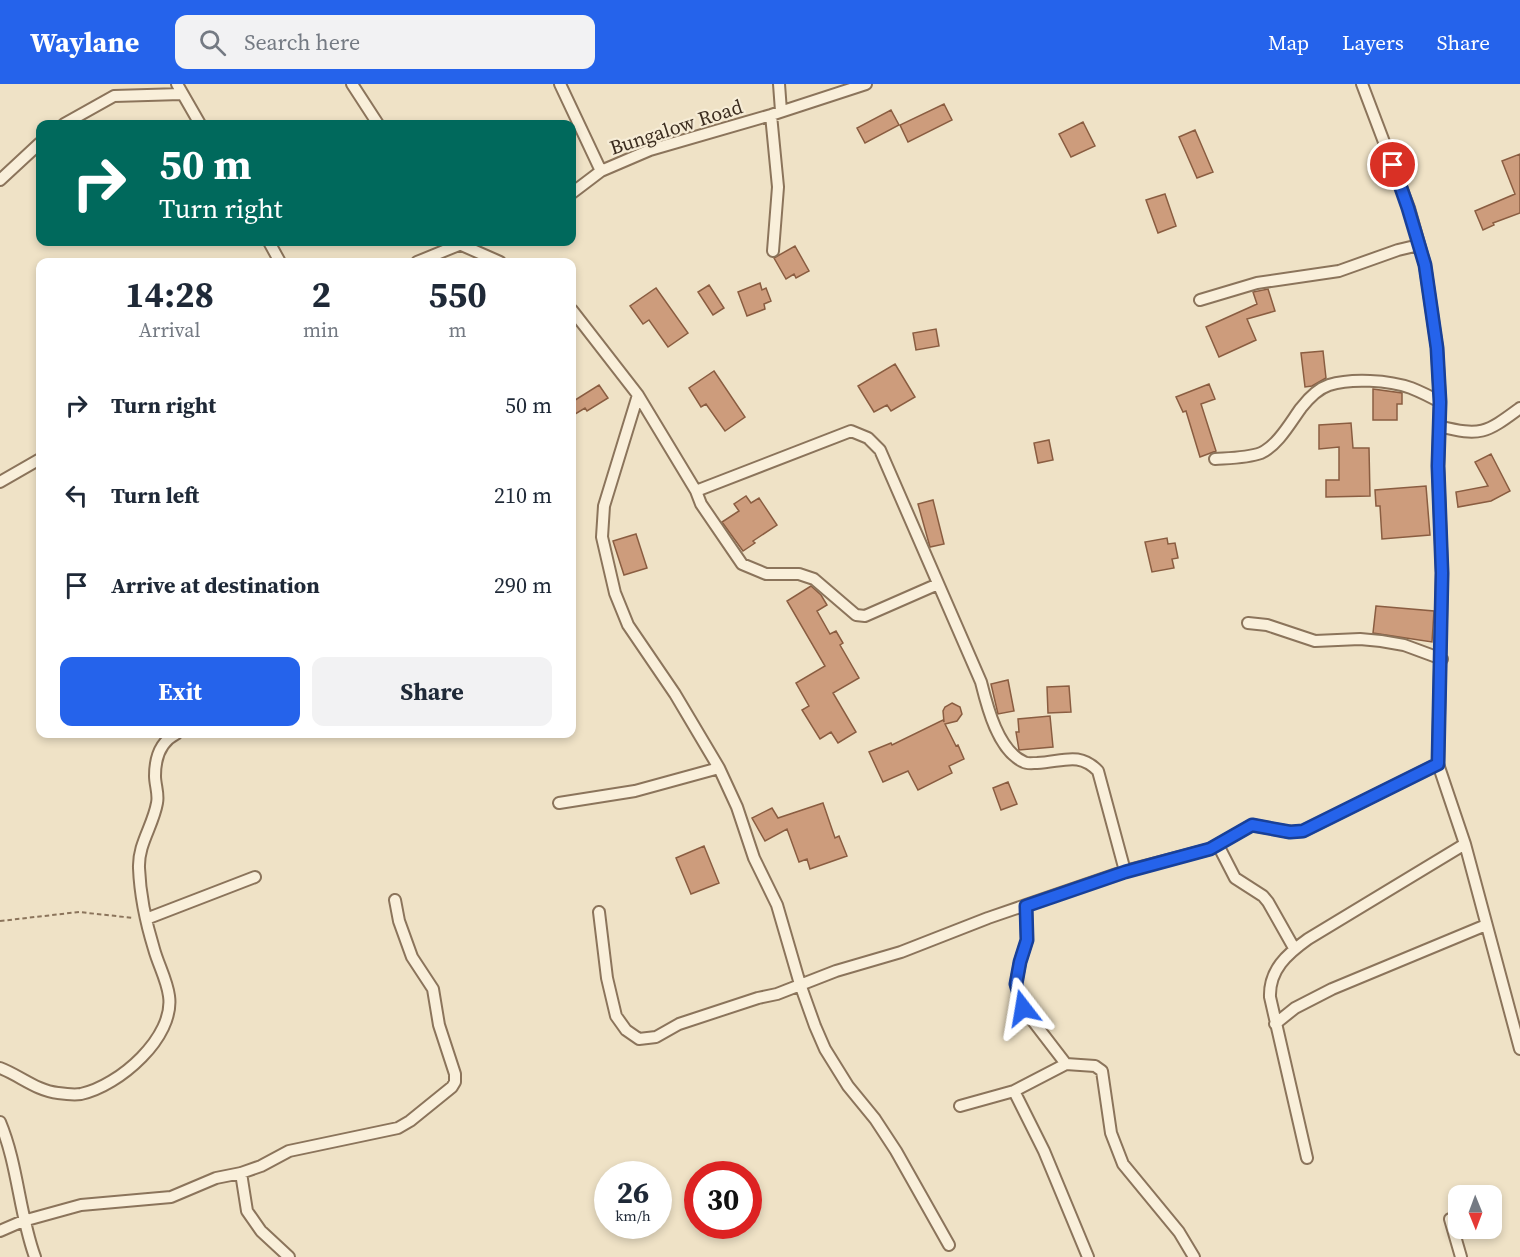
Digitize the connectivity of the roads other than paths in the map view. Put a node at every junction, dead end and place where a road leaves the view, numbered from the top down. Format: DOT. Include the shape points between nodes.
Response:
graph roads {
  1 [pos="352,84"];
  2 [pos="560,84"];
  3 [pos="779,84"];
  4 [pos="866,84"];
  5 [pos="1362,84"];
  6 [pos="179,89"];
  7 [pos="776,113"];
  8 [pos="71,120"];
  9 [pos="198,120"];
  10 [pos="375,120"];
  11 [pos="36,147"];
  12 [pos="601,171"];
  13 [pos="0,180"];
  14 [pos="576,190"];
  15 [pos="1419,245"];
  16 [pos="454,246"];
  17 [pos="467,246"];
  18 [pos="773,251"];
  19 [pos="426,258"];
  20 [pos="492,258"];
  21 [pos="1200,300"];
  22 [pos="576,315"];
  23 [pos="638,395"];
  24 [pos="1440,402"];
  25 [pos="1520,408"];
  26 [pos="1440,426"];
  27 [pos="1215,459"];
  28 [pos="36,461"];
  29 [pos="0,482"];
  30 [pos="696,491"];
  31 [pos="938,584"];
  32 [pos="1248,622"];
  33 [pos="1442,659"];
  34 [pos="168,738"];
  35 [pos="1438,764"];
  36 [pos="719,768"];
  37 [pos="559,803"];
  38 [pos="1465,844"];
  39 [pos="1218,845"];
  40 [pos="1125,872"];
  41 [pos="255,877"];
  42 [pos="395,900"];
  43 [pos="1026,906"];
  44 [pos="599,912"];
  45 [pos="146,919"];
  46 [pos="1486,925"];
  47 [pos="1294,948"];
  48 [pos="800,984"];
  49 [pos="1275,1024"];
  50 [pos="1520,1049"];
  51 [pos="1066,1064"];
  52 [pos="0,1068"];
  53 [pos="1014,1091"];
  54 [pos="960,1106"];
  55 [pos="0,1122"];
  56 [pos="1307,1158"];
  57 [pos="241,1173"];
  58 [pos="23,1221"];
  59 [pos="0,1231"];
  60 [pos="1456,1239"];
  61 [pos="949,1245"];
  62 [pos="35,1257"];
  63 [pos="289,1257"];
  64 [pos="1088,1257"];
  65 [pos="1194,1257"];
  66 [pos="1461,1257"];
  1 -- 10 [label="street"];
  2 -- 12 [label="street"];
  3 -- 7 [label="street"];
  4 -- 7 [label="street, Bungalow Road"];
  5 -- 15 [label="street"];
  6 -- 8 [label="street" via="114,96"];
  6 -- 9 [label="street"];
  7 -- 12 [label="street, Bungalow Road" via="650,150"];
  7 -- 18 [label="street" via="778,187"];
  11 -- 13 [label="street"];
  12 -- 14 [label="street, Bungalow Road"];
  15 -- 21 [label="street" via="1339,271 1257,283"];
  15 -- 24 [label="street" via="1437,348"];
  16 -- 19 [label="street"];
  17 -- 20 [label="street"];
  22 -- 23 [label="street"];
  23 -- 30 [label="street"];
  23 -- 36 [label="street" via="604,507 604,551 628,625"];
  24 -- 26 [label="street"];
  24 -- 27 [label="street" via="1396,384 1376,381 1329,385 1315,392 1263,452"];
  25 -- 26 [label="street" via="1485,430 1470,434"];
  26 -- 33 [label="street"];
  28 -- 29 [label="street"];
  30 -- 31 [label="street" via="742,564 766,574 800,574 814,579 856,615 865,616"];
  30 -- 31 [label="street" via="850,431 868,438 880,450"];
  31 -- 40 [label="street" via="981,682 990,717 1013,755 1025,763 1077,758 1089,761 1098,771"];
  32 -- 33 [label="street" via="1316,641 1360,639 1404,645"];
  33 -- 35 [label="street"];
  34 -- 45 [label="street" via="157,756 158,801 140,848"];
  35 -- 38 [label="street"];
  35 -- 39 [label="street" via="1303,831 1252,825"];
  36 -- 37 [label="street" via="635,791"];
  36 -- 48 [label="street" via="777,905"];
  38 -- 46 [label="street"];
  38 -- 47 [label="street"];
  39 -- 40 [label="street"];
  39 -- 47 [label="street" via="1235,878 1268,902"];
  40 -- 43 [label="street"];
  41 -- 45 [label="street"];
  42 -- 57 [label="street" via="412,957 433,989 455,1082 398,1128 289,1151"];
  43 -- 48 [label="street"];
  43 -- 51 [label="street" via="1027,940 1016,984 1023,1008"];
  44 -- 48 [label="street" via="616,1016 639,1039 656,1037 679,1024"];
  45 -- 52 [label="street" via="169,995 169,1016 157,1039 136,1063 110,1082 80,1094 56,1093"];
  46 -- 49 [label="street" via="1332,989 1295,1008"];
  46 -- 50 [label="street"];
  47 -- 49 [label="street" via="1269,985"];
  48 -- 61 [label="street" via="825,1049 896,1151"];
  49 -- 56 [label="street"];
  51 -- 53 [label="street"];
  51 -- 65 [label="street" via="1095,1066 1102,1071 1111,1133 1123,1164 1179,1232"];
  53 -- 54 [label="street"];
  53 -- 64 [label="street"];
  55 -- 58 [label="street" via="7,1138"];
  57 -- 58 [label="street" via="216,1178 171,1197 81,1205"];
  57 -- 63 [label="street" via="247,1211 261,1231"];
  58 -- 59 [label="street"];
  58 -- 62 [label="street"];
  60 -- 66 [label="street"];
}
